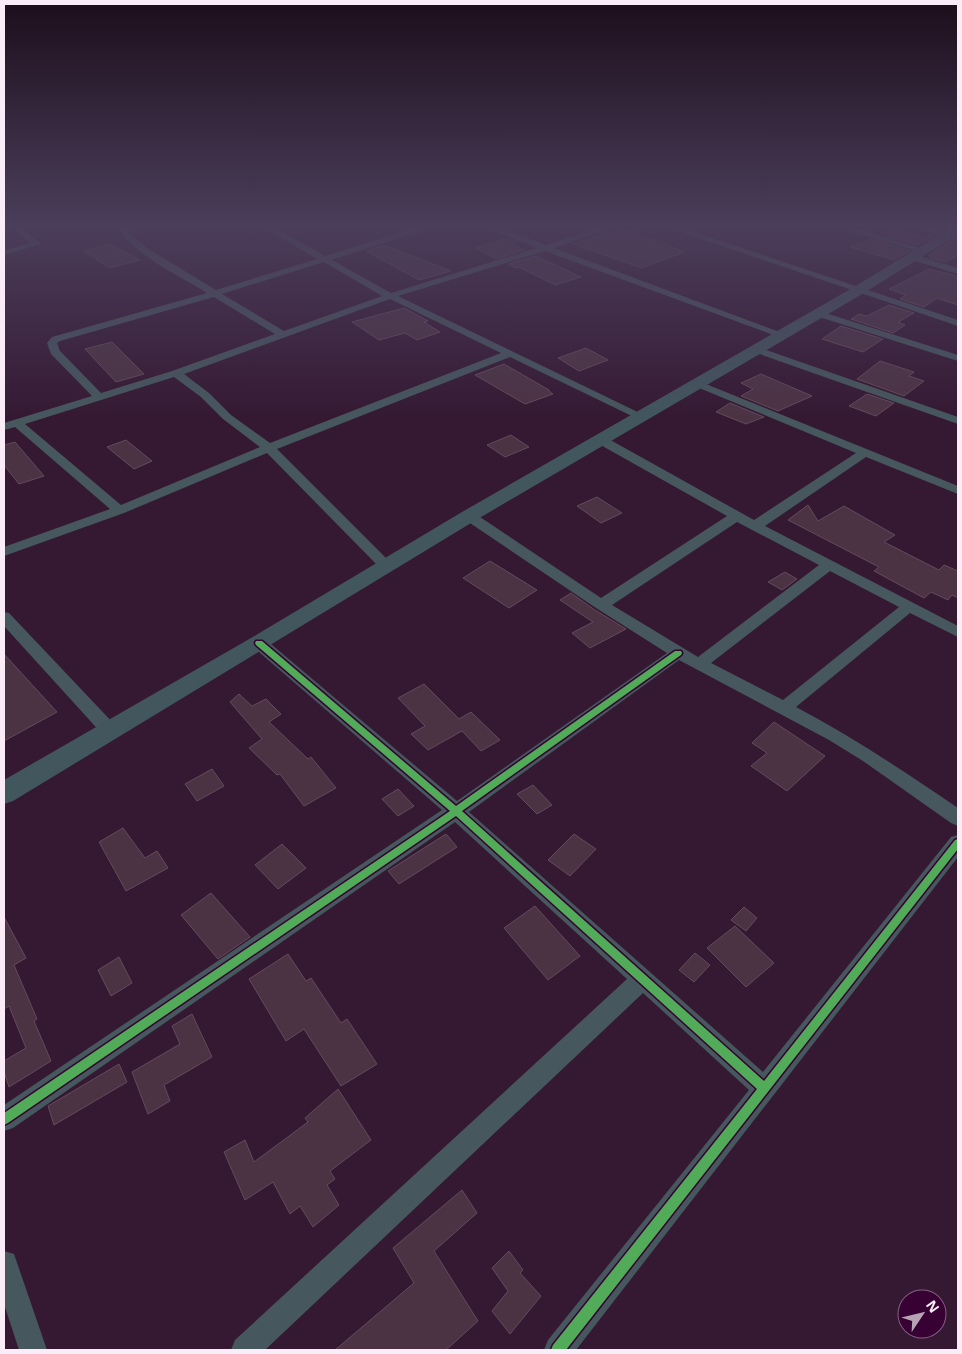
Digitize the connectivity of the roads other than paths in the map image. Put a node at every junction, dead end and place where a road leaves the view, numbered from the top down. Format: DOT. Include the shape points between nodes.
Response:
graph roads {
  1 [pos="207,290"];
  2 [pos="225,290"];
  3 [pos="379,290"];
  4 [pos="409,290"];
  5 [pos="660,290"];
  6 [pos="858,290"];
  7 [pos="213,294"];
  8 [pos="390,296"];
  9 [pos="816,313"];
  10 [pos="958,323"];
  11 [pos="282,334"];
  12 [pos="780,334"];
  13 [pos="755,349"];
  14 [pos="509,354"];
  15 [pos="958,358"];
  16 [pos="176,373"];
  17 [pos="696,383"];
  18 [pos="99,397"];
  19 [pos="640,416"];
  20 [pos="958,421"];
  21 [pos="17,423"];
  22 [pos="4,427"];
  23 [pos="601,440"];
  24 [pos="269,448"];
  25 [pos="865,452"];
  26 [pos="958,490"];
  27 [pos="119,510"];
  28 [pos="469,516"];
  29 [pos="736,516"];
  30 [pos="755,526"];
  31 [pos="4,552"];
  32 [pos="828,565"];
  33 [pos="387,566"];
  34 [pos="601,605"];
  35 [pos="910,606"];
  36 [pos="4,617"];
  37 [pos="958,632"];
  38 [pos="259,643"];
  39 [pos="678,653"];
  40 [pos="698,664"];
  41 [pos="783,709"];
  42 [pos="110,731"];
  43 [pos="4,793"];
  44 [pos="456,811"];
  45 [pos="958,818"];
  46 [pos="958,843"];
  47 [pos="643,978"];
  48 [pos="764,1088"];
  49 [pos="4,1119"];
  50 [pos="4,1264"];
  51 [pos="33,1350"];
  52 [pos="245,1350"];
  53 [pos="558,1350"];
  1 -- 7 [label="street"];
  2 -- 7 [label="street"];
  3 -- 8 [label="street"];
  4 -- 8 [label="street"];
  5 -- 12 [label="street"];
  6 -- 9 [label="main road"];
  6 -- 10 [label="street"];
  7 -- 11 [label="street"];
  7 -- 18 [label="street" via="52,342 55,352"];
  8 -- 11 [label="street"];
  8 -- 14 [label="street"];
  9 -- 12 [label="main road"];
  9 -- 15 [label="street"];
  11 -- 16 [label="street"];
  12 -- 13 [label="main road"];
  13 -- 17 [label="main road"];
  13 -- 20 [label="street"];
  14 -- 19 [label="street"];
  14 -- 24 [label="street"];
  16 -- 18 [label="street"];
  16 -- 24 [label="street"];
  17 -- 19 [label="main road"];
  17 -- 25 [label="street"];
  18 -- 21 [label="street"];
  19 -- 23 [label="main road"];
  21 -- 22 [label="street"];
  21 -- 27 [label="street"];
  23 -- 28 [label="main road"];
  23 -- 29 [label="street"];
  24 -- 27 [label="street"];
  24 -- 33 [label="street"];
  25 -- 26 [label="street"];
  25 -- 30 [label="street"];
  27 -- 31 [label="street"];
  28 -- 33 [label="main road"];
  28 -- 34 [label="street"];
  29 -- 30 [label="street"];
  29 -- 34 [label="street"];
  30 -- 32 [label="street"];
  32 -- 35 [label="street"];
  32 -- 40 [label="street"];
  33 -- 38 [label="main road"];
  34 -- 39 [label="street"];
  35 -- 37 [label="street"];
  35 -- 41 [label="street"];
  36 -- 42 [label="street"];
  38 -- 42 [label="main road"];
  38 -- 44 [label="street"];
  39 -- 40 [label="street"];
  39 -- 44 [label="street"];
  40 -- 41 [label="street"];
  41 -- 45 [label="street" via="870,756"];
  42 -- 43 [label="main road"];
  44 -- 47 [label="street"];
  44 -- 49 [label="street"];
  46 -- 48 [label="street"];
  47 -- 48 [label="street"];
  47 -- 52 [label="street"];
  48 -- 53 [label="street"];
  50 -- 51 [label="street"];
}
